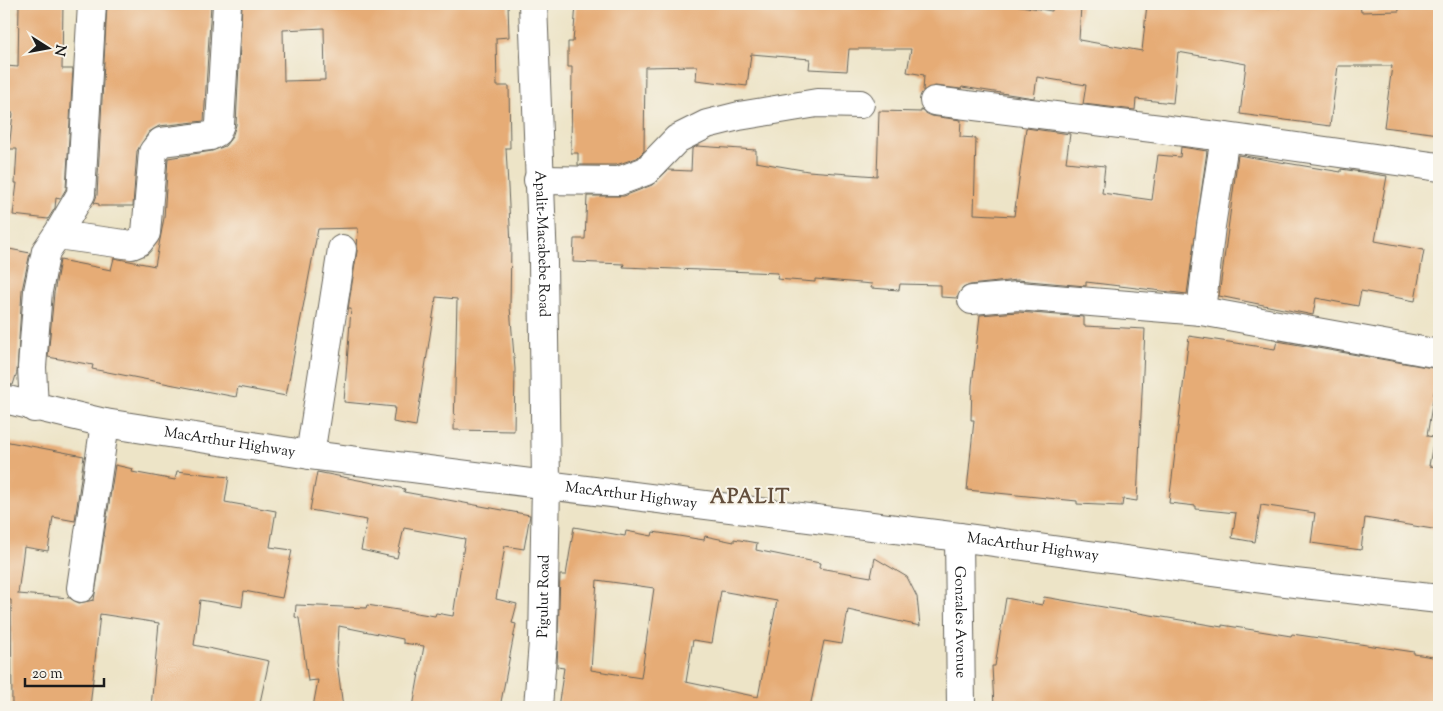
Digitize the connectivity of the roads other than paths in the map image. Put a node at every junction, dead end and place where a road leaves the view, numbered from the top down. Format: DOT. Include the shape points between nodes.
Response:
graph roads {
  1 [pos="92,4"];
  2 [pos="227,4"];
  3 [pos="533,4"];
  4 [pos="934,101"];
  5 [pos="860,104"];
  6 [pos="1225,137"];
  7 [pos="1439,167"];
  8 [pos="538,180"];
  9 [pos="56,235"];
  10 [pos="342,249"];
  11 [pos="972,300"];
  12 [pos="1201,312"];
  13 [pos="1439,354"];
  14 [pos="4,399"];
  15 [pos="34,408"];
  16 [pos="105,423"];
  17 [pos="310,455"];
  18 [pos="546,484"];
  19 [pos="958,538"];
  20 [pos="81,588"];
  21 [pos="1439,599"];
  22 [pos="538,707"];
  23 [pos="961,707"];
  1 -- 9 [label="main road" via="82,194"];
  2 -- 9 [label="main road" via="220,124 217,132 210,136 161,142 154,152 146,233 132,245"];
  3 -- 8 [label="main road, Apalit-Macabebe Road"];
  4 -- 6 [label="main road"];
  5 -- 8 [label="main road" via="817,103 707,124 677,139 646,171 619,181"];
  6 -- 7 [label="main road"];
  6 -- 12 [label="main road"];
  8 -- 18 [label="main road, Apalit-Macabebe Road" via="543,263"];
  9 -- 15 [label="main road" via="46,251 38,291 32,367"];
  10 -- 17 [label="main road"];
  11 -- 12 [label="main road" via="1018,296"];
  12 -- 13 [label="main road"];
  14 -- 15 [label="main road, MacArthur Highway"];
  15 -- 16 [label="main road, MacArthur Highway"];
  16 -- 17 [label="main road, MacArthur Highway"];
  16 -- 20 [label="main road"];
  17 -- 18 [label="main road, MacArthur Highway"];
  18 -- 19 [label="main road, MacArthur Highway"];
  18 -- 22 [label="main road, Pigulut Road" via="543,642"];
  19 -- 21 [label="main road, MacArthur Highway" via="1277,581"];
  19 -- 23 [label="main road, Gonzales Avenue"];
}
